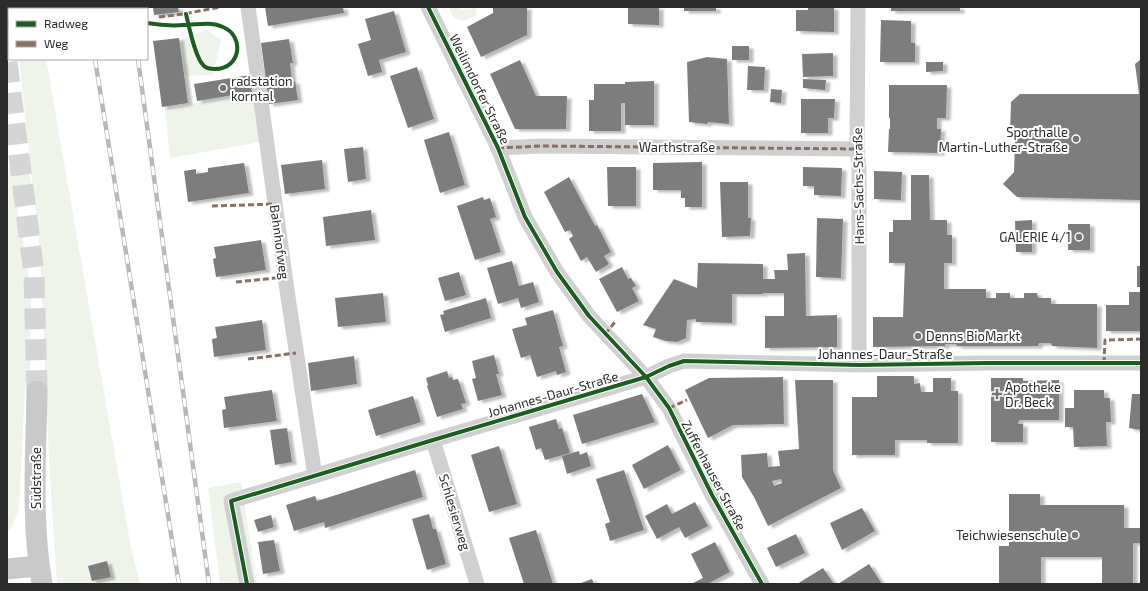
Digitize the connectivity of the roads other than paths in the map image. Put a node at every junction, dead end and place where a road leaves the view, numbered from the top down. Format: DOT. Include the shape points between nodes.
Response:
graph roads {
  1 [pos="248,7"];
  2 [pos="428,7"];
  3 [pos="858,7"];
  4 [pos="498,148"];
  5 [pos="857,149"];
  6 [pos="1141,363"];
  7 [pos="859,365"];
  8 [pos="646,377"];
  9 [pos="37,391"];
  10 [pos="433,440"];
  11 [pos="315,476"];
  12 [pos="7,569"];
  13 [pos="40,575"];
  14 [pos="247,584"];
  15 [pos="477,584"];
  16 [pos="762,584"];
  1 -- 11 [label="street, Bahnhofweg"];
  2 -- 4 [label="street, Weilimdorfer Straße"];
  3 -- 5 [label="street, Hans-Sachs-Straße"];
  4 -- 5 [label="street, Warthstraße" via="542,146"];
  4 -- 8 [label="street, Weilimdorfer Straße" via="525,216 558,272 589,316"];
  5 -- 7 [label="street, Hans-Sachs-Straße"];
  6 -- 7 [label="street, Johannes-Daur-Straße"];
  7 -- 8 [label="street, Johannes-Daur-Straße" via="684,361"];
  8 -- 10 [label="street, Johannes-Daur-Straße"];
  8 -- 16 [label="street, Zuffenhauser Straße" via="669,408 712,495"];
  9 -- 13 [label="main road, Südstraße" via="35,506"];
  10 -- 11 [label="street, Johannes-Daur-Straße"];
  10 -- 15 [label="street, Schlesierweg"];
  11 -- 14 [label="street, Johannes-Daur-Straße" via="231,501"];
  12 -- 13 [label="main road"];
}
